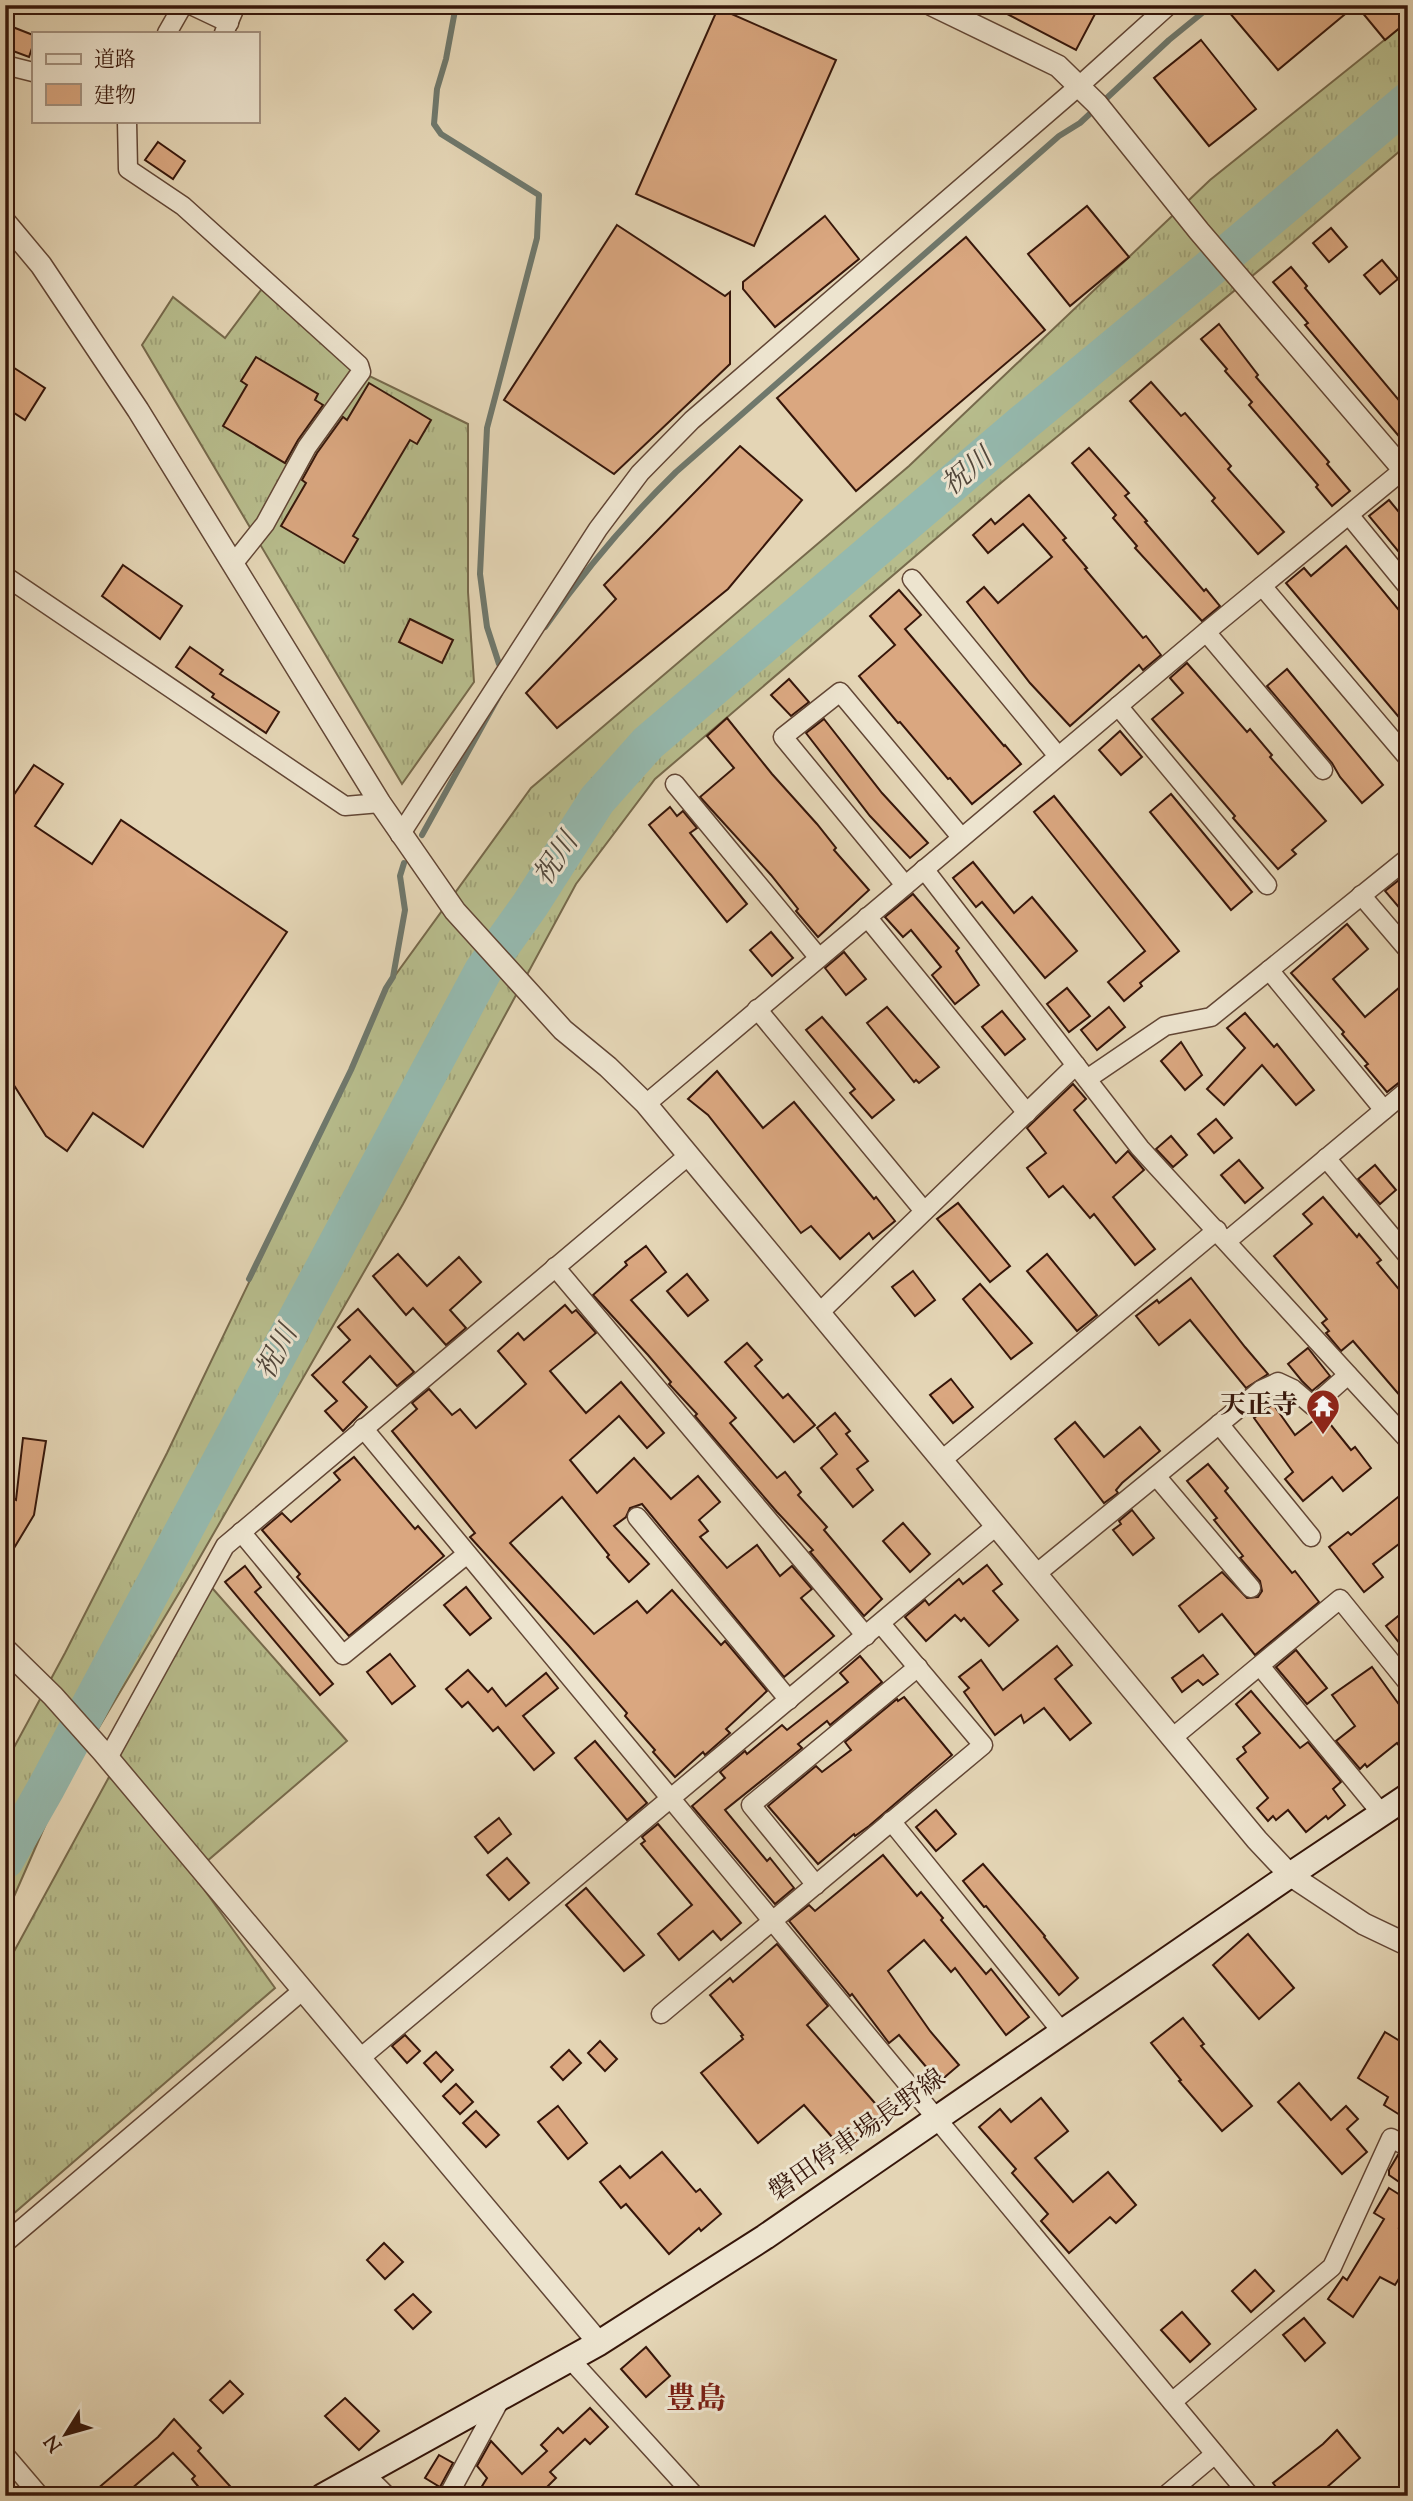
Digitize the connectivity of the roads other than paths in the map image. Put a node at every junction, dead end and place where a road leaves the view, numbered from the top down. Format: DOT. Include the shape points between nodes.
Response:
graph roads {
  1 [pos="183,5"];
  2 [pos="191,5"];
  3 [pos="236,5"];
  4 [pos="932,5"];
  5 [pos="1169,5"];
  6 [pos="227,28"];
  7 [pos="168,32"];
  8 [pos="5,65"];
  9 [pos="32,72"];
  10 [pos="1079,86"];
  11 [pos="127,122"];
  12 [pos="5,222"];
  13 [pos="1406,471"];
  14 [pos="1349,515"];
  15 [pos="233,564"];
  16 [pos="5,576"];
  17 [pos="912,579"];
  18 [pos="1262,586"];
  19 [pos="1408,587"];
  20 [pos="1206,632"];
  21 [pos="1118,706"];
  22 [pos="1058,756"];
  23 [pos="1408,758"];
  24 [pos="1323,770"];
  25 [pos="675,784"];
  26 [pos="380,803"];
  27 [pos="400,835"];
  28 [pos="961,837"];
  29 [pos="1408,858"];
  30 [pos="924,869"];
  31 [pos="905,885"];
  32 [pos="1267,885"];
  33 [pos="1361,895"];
  34 [pos="867,917"];
  35 [pos="1408,950"];
  36 [pos="819,958"];
  37 [pos="1269,970"];
  38 [pos="757,1009"];
  39 [pos="1081,1072"];
  40 [pos="1408,1090"];
  41 [pos="646,1104"];
  42 [pos="1384,1110"];
  43 [pos="1027,1112"];
  44 [pos="689,1155"];
  45 [pos="1326,1158"];
  46 [pos="924,1211"];
  47 [pos="1222,1236"];
  48 [pos="1408,1256"];
  49 [pos="555,1267"];
  50 [pos="819,1312"];
  51 [pos="1348,1375"];
  52 [pos="1401,1420"];
  53 [pos="1219,1424"];
  54 [pos="363,1429"];
  55 [pos="1408,1440"];
  56 [pos="942,1460"];
  57 [pos="1156,1476"];
  58 [pos="637,1517"];
  59 [pos="996,1526"];
  60 [pos="241,1532"];
  61 [pos="1311,1537"];
  62 [pos="467,1554"];
  63 [pos="1036,1574"];
  64 [pos="1251,1588"];
  65 [pos="881,1623"];
  66 [pos="866,1636"];
  67 [pos="5,1650"];
  68 [pos="1260,1666"];
  69 [pos="918,1667"];
  70 [pos="1408,1683"];
  71 [pos="789,1700"];
  72 [pos="1172,1738"];
  73 [pos="106,1755"];
  74 [pos="1408,1796"];
  75 [pos="670,1798"];
  76 [pos="1382,1814"];
  77 [pos="891,1821"];
  78 [pos="1290,1875"];
  79 [pos="816,1885"];
  80 [pos="773,1922"];
  81 [pos="1408,1945"];
  82 [pos="302,1991"];
  83 [pos="661,2014"];
  84 [pos="1062,2032"];
  85 [pos="359,2059"];
  86 [pos="937,2118"];
  87 [pos="1408,2147"];
  88 [pos="5,2243"];
  89 [pos="599,2343"];
  90 [pos="570,2359"];
  91 [pos="501,2398"];
  92 [pos="1172,2402"];
  93 [pos="1215,2454"];
  94 [pos="5,2455"];
  95 [pos="365,2474"];
  96 [pos="40,2496"];
  97 [pos="323,2496"];
  98 [pos="387,2496"];
  99 [pos="448,2496"];
  100 [pos="695,2496"];
  101 [pos="1165,2496"];
  102 [pos="1250,2496"];
  1 -- 7 [label="street"];
  2 -- 6 [label="street"];
  3 -- 6 [label="street"];
  4 -- 10 [label="street" via="1058,66"];
  5 -- 10 [label="street"];
  8 -- 9 [label="street"];
  10 -- 13 [label="street"];
  10 -- 27 [label="street" via="692,421 640,472 598,529"];
  11 -- 15 [label="street" via="128,169 183,206 359,365 361,372 307,447 265,524"];
  12 -- 15 [label="street" via="41,265 138,410"];
  13 -- 14 [label="street"];
  14 -- 18 [label="street"];
  14 -- 19 [label="street"];
  15 -- 26 [label="street"];
  16 -- 26 [label="street" via="345,806"];
  17 -- 22 [label="street"];
  18 -- 20 [label="street"];
  18 -- 23 [label="street"];
  20 -- 21 [label="street"];
  20 -- 24 [label="street"];
  21 -- 22 [label="street"];
  21 -- 32 [label="street"];
  22 -- 28 [label="street"];
  25 -- 36 [label="street"];
  26 -- 27 [label="street"];
  27 -- 41 [label="street" via="455,911 507,970 563,1030"];
  28 -- 30 [label="street"];
  28 -- 31 [label="street" via="839,691 783,737"];
  29 -- 33 [label="street"];
  30 -- 31 [label="street"];
  30 -- 39 [label="street"];
  31 -- 34 [label="street"];
  33 -- 35 [label="street"];
  33 -- 37 [label="street"];
  34 -- 36 [label="street"];
  34 -- 43 [label="street"];
  36 -- 38 [label="street"];
  37 -- 39 [label="street" via="1211,1017 1165,1026"];
  37 -- 42 [label="street"];
  38 -- 41 [label="street"];
  38 -- 46 [label="street"];
  39 -- 43 [label="street"];
  39 -- 47 [label="street" via="1140,1148"];
  40 -- 42 [label="street"];
  41 -- 44 [label="street"];
  42 -- 45 [label="street"];
  43 -- 46 [label="street"];
  44 -- 49 [label="street"];
  44 -- 50 [label="street"];
  45 -- 47 [label="street"];
  45 -- 48 [label="street"];
  46 -- 50 [label="street"];
  47 -- 51 [label="street"];
  47 -- 56 [label="street"];
  49 -- 54 [label="street"];
  49 -- 66 [label="street"];
  50 -- 56 [label="street"];
  51 -- 52 [label="street"];
  51 -- 53 [label="street" via="1313,1406 1278,1382"];
  52 -- 55 [label="street"];
  53 -- 57 [label="street"];
  53 -- 61 [label="street"];
  54 -- 60 [label="street"];
  54 -- 62 [label="street"];
  56 -- 59 [label="street"];
  57 -- 63 [label="street"];
  57 -- 64 [label="street"];
  58 -- 71 [label="street"];
  59 -- 63 [label="street"];
  59 -- 65 [label="street"];
  60 -- 62 [label="street" via="343,1655"];
  60 -- 73 [label="street" via="225,1546"];
  62 -- 75 [label="street"];
  63 -- 72 [label="street"];
  65 -- 66 [label="street"];
  65 -- 69 [label="street"];
  66 -- 71 [label="street"];
  67 -- 73 [label="street"];
  68 -- 70 [label="street" via="1340,1599"];
  68 -- 72 [label="street"];
  68 -- 76 [label="street"];
  69 -- 77 [label="street" via="983,1745"];
  69 -- 79 [label="street" via="751,1805"];
  71 -- 75 [label="street"];
  72 -- 78 [label="street"];
  73 -- 82 [label="street"];
  74 -- 76 [label="main road, 磐田停車場長野線"];
  75 -- 80 [label="street"];
  75 -- 85 [label="street"];
  76 -- 78 [label="main road, 磐田停車場長野線"];
  77 -- 79 [label="street"];
  77 -- 84 [label="street"];
  78 -- 81 [label="street" via="1364,1924"];
  78 -- 84 [label="main road, 磐田停車場長野線"];
  79 -- 80 [label="street"];
  80 -- 83 [label="street"];
  80 -- 86 [label="street"];
  82 -- 85 [label="street"];
  82 -- 88 [label="street"];
  84 -- 86 [label="main road, 磐田停車場長野線"];
  85 -- 89 [label="street"];
  86 -- 89 [label="main road, 磐田停車場長野線" via="765,2237"];
  86 -- 92 [label="street"];
  87 -- 92 [label="street" via="1391,2138 1332,2267"];
  89 -- 90 [label="main road, 磐田停車場長野線"];
  90 -- 91 [label="main road, 磐田停車場長野線"];
  90 -- 100 [label="street"];
  91 -- 95 [label="main road, 磐田停車場長野線"];
  91 -- 99 [label="street"];
  92 -- 93 [label="street"];
  93 -- 101 [label="street"];
  93 -- 102 [label="street"];
  94 -- 96 [label="street"];
  95 -- 97 [label="main road, 磐田停車場長野線"];
  95 -- 98 [label="street"];
}
